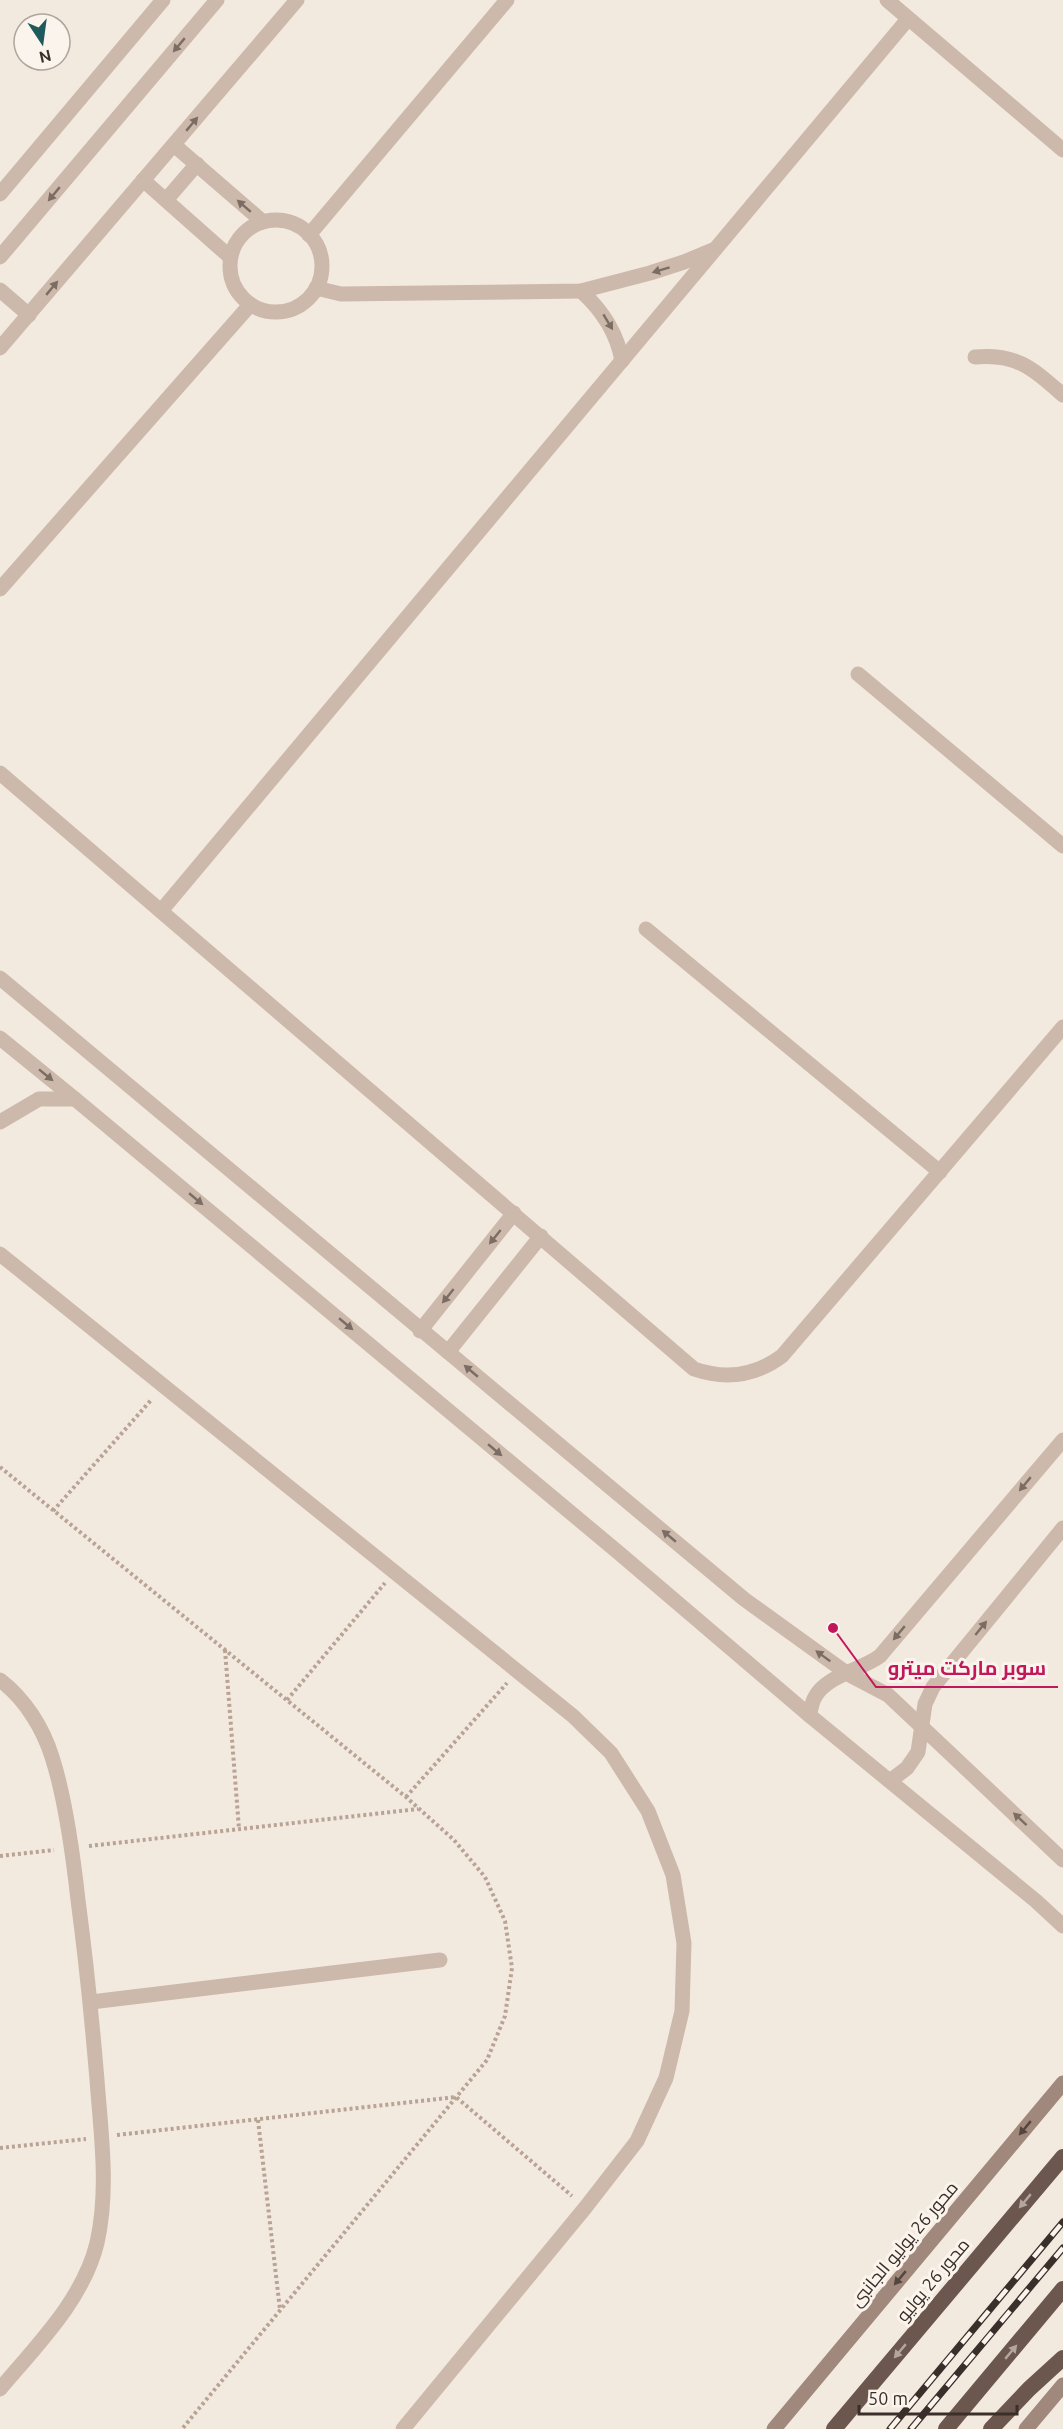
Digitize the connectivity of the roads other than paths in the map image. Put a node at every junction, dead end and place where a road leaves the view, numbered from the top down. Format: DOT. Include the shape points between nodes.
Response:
graph roads {
  1 [pos="163,0"];
  2 [pos="217,0"];
  3 [pos="507,0"];
  4 [pos="887,0"];
  5 [pos="289,3"];
  6 [pos="908,19"];
  7 [pos="174,145"];
  8 [pos="1063,150"];
  9 [pos="197,164"];
  10 [pos="143,180"];
  11 [pos="0,194"];
  12 [pos="166,200"];
  13 [pos="263,222"];
  14 [pos="309,236"];
  15 [pos="716,249"];
  16 [pos="0,257"];
  17 [pos="230,257"];
  18 [pos="316,288"];
  19 [pos="0,290"];
  20 [pos="581,291"];
  21 [pos="250,305"];
  22 [pos="29,315"];
  23 [pos="0,348"];
  24 [pos="975,357"];
  25 [pos="622,361"];
  26 [pos="1063,395"];
  27 [pos="0,589"];
  28 [pos="858,674"];
  29 [pos="0,773"];
  30 [pos="1063,846"];
  31 [pos="161,911"];
  32 [pos="646,929"];
  33 [pos="0,978"];
  34 [pos="1063,1028"];
  35 [pos="0,1038"];
  36 [pos="75,1099"];
  37 [pos="0,1122"];
  38 [pos="940,1172"];
  39 [pos="514,1213"];
  40 [pos="541,1236"];
  41 [pos="0,1254"];
  42 [pos="420,1330"];
  43 [pos="448,1352"];
  44 [pos="1063,1440"];
  45 [pos="1063,1528"];
  46 [pos="848,1674"];
  47 [pos="0,1680"];
  48 [pos="809,1715"];
  49 [pos="923,1728"];
  50 [pos="890,1781"];
  51 [pos="1063,1860"];
  52 [pos="1063,1926"];
  53 [pos="441,1960"];
  54 [pos="91,2002"];
  55 [pos="1063,2083"];
  56 [pos="1063,2157"];
  57 [pos="1063,2289"];
  58 [pos="1063,2358"];
  59 [pos="1063,2385"];
  60 [pos="0,2389"];
  61 [pos="404,2429"];
  62 [pos="774,2429"];
  63 [pos="834,2429"];
  64 [pos="946,2429"];
  65 [pos="991,2429"];
  66 [pos="1026,2429"];
  1 -- 11 [label="street"];
  2 -- 16 [label="street, one-way"];
  3 -- 14 [label="street"];
  4 -- 6 [label="street"];
  7 -- 5 [label="street, one-way"];
  6 -- 8 [label="street"];
  6 -- 15 [label="street"];
  7 -- 9 [label="street"];
  7 -- 10 [label="street"];
  9 -- 12 [label="street"];
  13 -- 9 [label="street, one-way"];
  10 -- 12 [label="street"];
  22 -- 10 [label="street, one-way"];
  12 -- 17 [label="street"];
  13 -- 14 [label="street" via="288,222"];
  13 -- 17 [label="street" via="248,229"];
  14 -- 18 [label="street" via="320,255"];
  15 -- 20 [label="street, one-way" via="662,270"];
  15 -- 25 [label="street"];
  17 -- 21 [label="street" via="233,284"];
  18 -- 20 [label="street" via="340,294"];
  18 -- 21 [label="street" via="294,308 279,312"];
  19 -- 22 [label="street"];
  20 -- 25 [label="street, one-way" via="613,330"];
  21 -- 27 [label="street"];
  22 -- 23 [label="street"];
  24 -- 26 [label="street" via="990,355 1018,360"];
  25 -- 31 [label="street"];
  28 -- 30 [label="street"];
  29 -- 31 [label="street"];
  31 -- 39 [label="street"];
  32 -- 38 [label="street"];
  33 -- 42 [label="street"];
  34 -- 38 [label="street"];
  35 -- 36 [label="street, one-way"];
  36 -- 37 [label="street" via="39,1099"];
  36 -- 48 [label="street, one-way"];
  38 -- 40 [label="street" via="792,1346 770,1364 744,1374 719,1376 694,1369"];
  39 -- 40 [label="street"];
  39 -- 42 [label="street, one-way"];
  40 -- 43 [label="street"];
  41 -- 61 [label="street" via="573,1716 611,1753 648,1811 673,1875 684,1943 682,2011 666,2078 637,2141"];
  42 -- 43 [label="street"];
  46 -- 43 [label="street, one-way" via="744,1599"];
  44 -- 46 [label="street, one-way" via="880,1656"];
  49 -- 45 [label="street, one-way" via="925,1704 933,1687"];
  46 -- 48 [label="street" via="825,1684 814,1697"];
  46 -- 49 [label="street" via="888,1695"];
  47 -- 54 [label="street" via="15,1691 34,1718 52,1757 72,1848"];
  48 -- 50 [label="street"];
  49 -- 50 [label="street" via="918,1752 907,1768"];
  51 -- 49 [label="street, one-way"];
  50 -- 52 [label="street"];
  53 -- 54 [label="street"];
  54 -- 60 [label="street" via="104,2202 96,2245 80,2286 56,2322"];
  55 -- 62 [label="main road, محور 26 يوليو الجانبى, one-way"];
  56 -- 63 [label="highway, محور 26 يوليو, one-way"];
  64 -- 57 [label="highway, one-way"];
  58 -- 65 [label="highway"];
  59 -- 66 [label="main road"];
}
